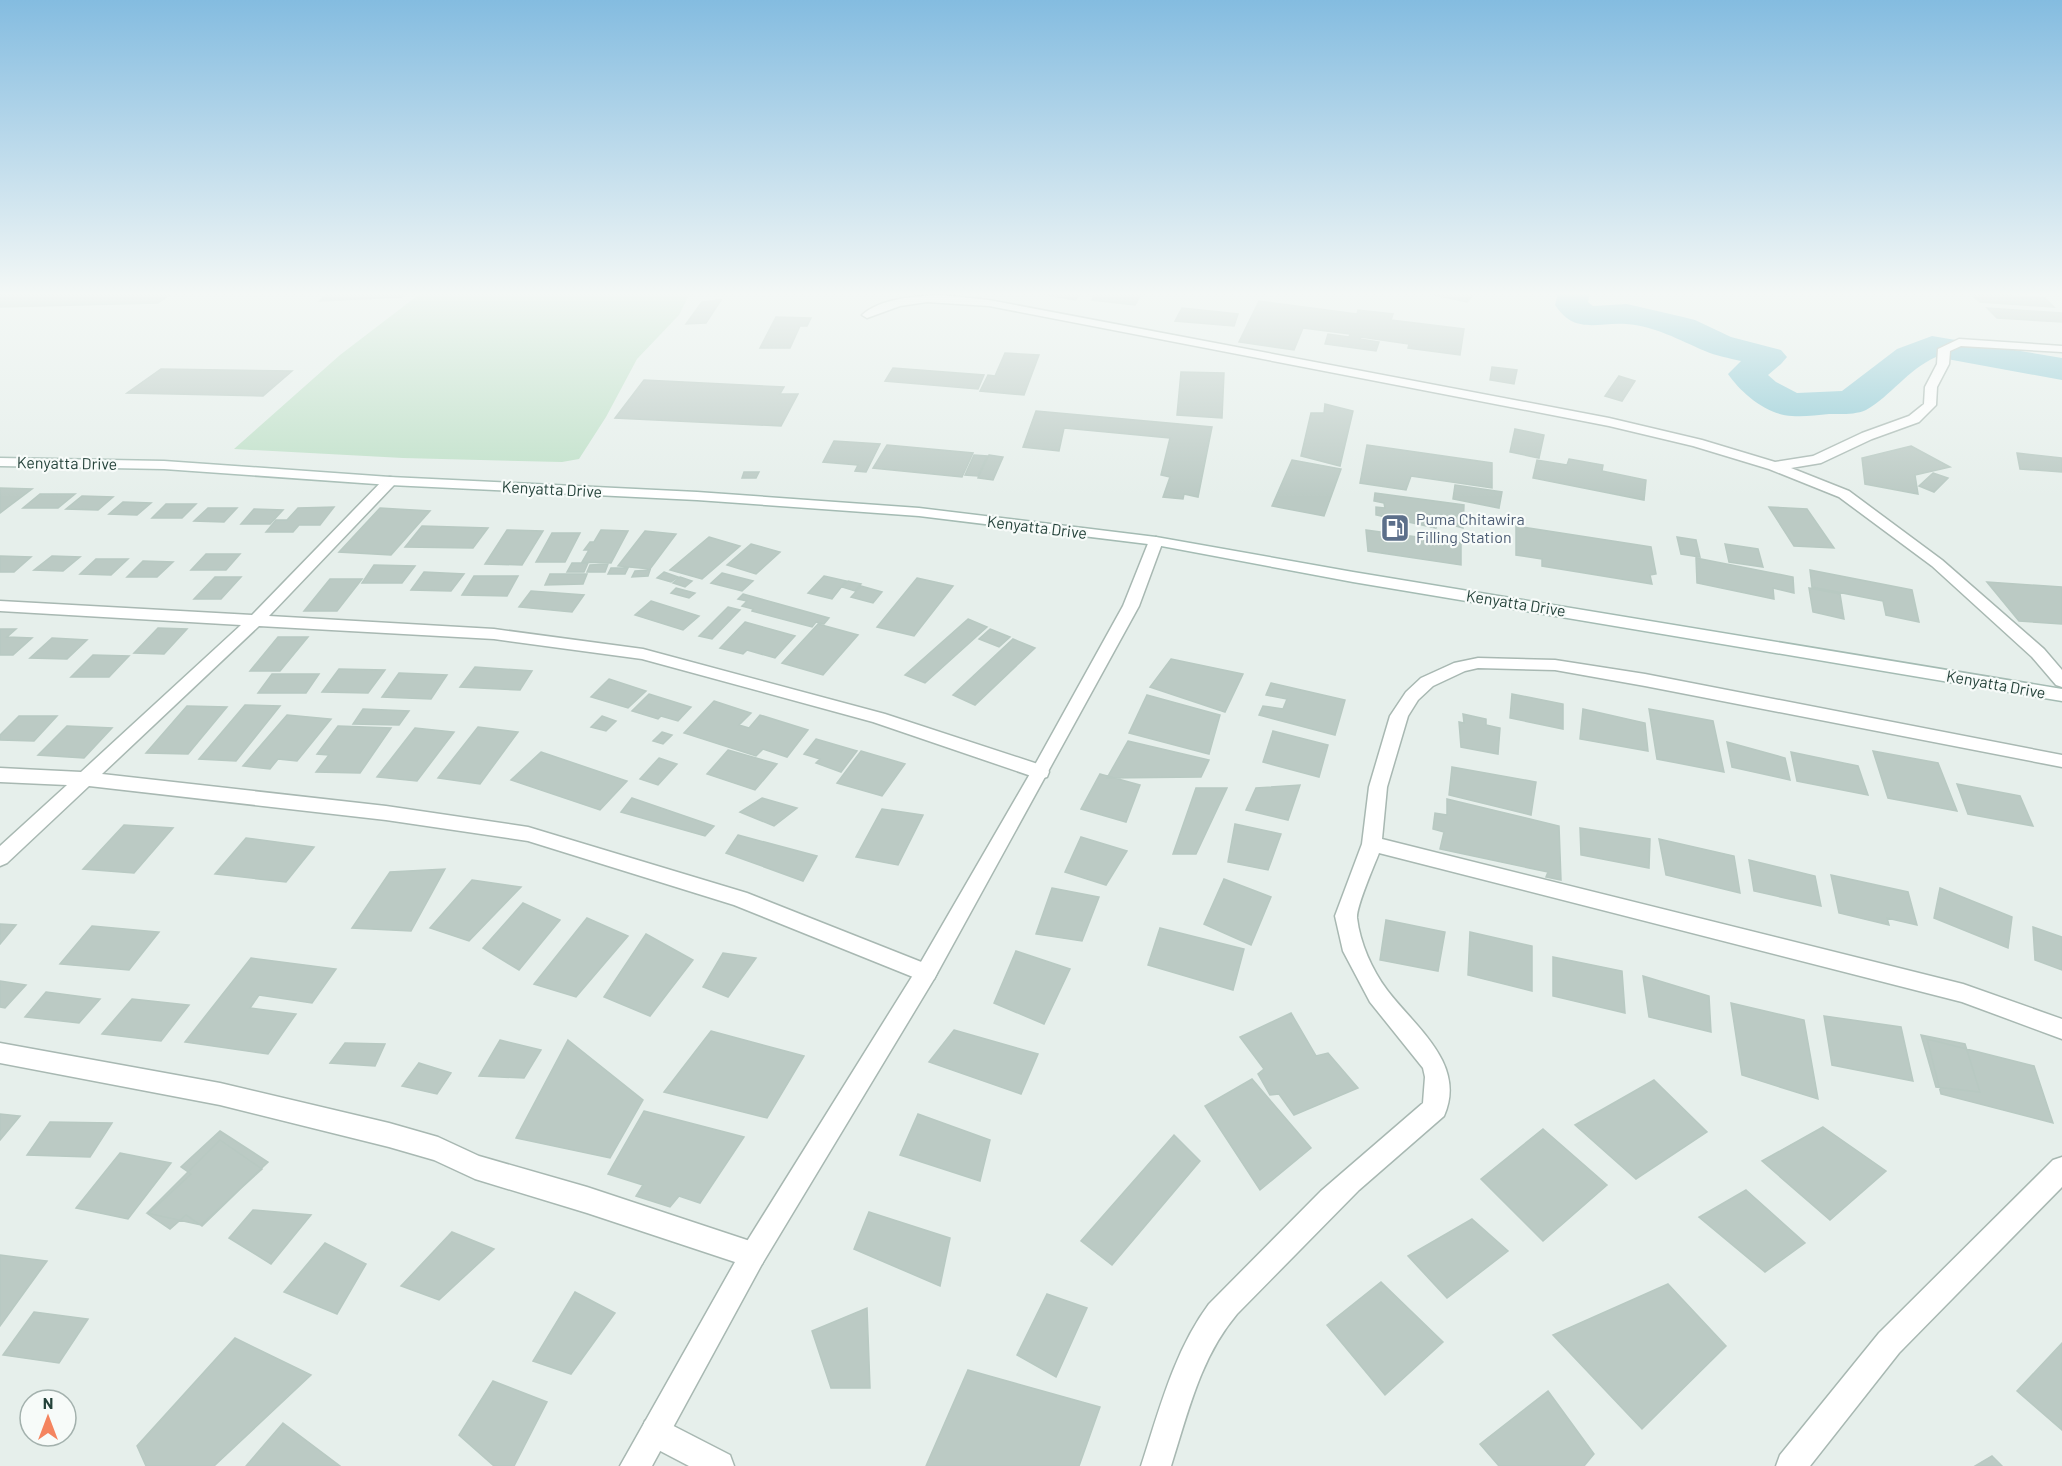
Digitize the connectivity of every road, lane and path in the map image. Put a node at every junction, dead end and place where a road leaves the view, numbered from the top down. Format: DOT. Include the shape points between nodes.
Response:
graph roads {
  1 [pos="1293,361"];
  2 [pos="1946,361"];
  3 [pos="0,462"];
  4 [pos="1774,466"];
  5 [pos="390,481"];
  6 [pos="1156,541"];
  7 [pos="0,606"];
  8 [pos="257,619"];
  9 [pos="2062,681"];
  10 [pos="2062,695"];
  11 [pos="2062,761"];
  12 [pos="1040,772"];
  13 [pos="0,775"];
  14 [pos="84,779"];
  15 [pos="1372,844"];
  16 [pos="0,858"];
  17 [pos="926,973"];
  18 [pos="2062,1029"];
  19 [pos="0,1053"];
  20 [pos="2062,1169"];
  21 [pos="753,1255"];
  22 [pos="656,1432"];
  23 [pos="635,1466"];
  24 [pos="719,1466"];
  25 [pos="1156,1466"];
  26 [pos="1791,1466"];
  1 -- 4 [label="street" via="1609,422"];
  2 -- 4 [label="street" via="1931,387 1930,405 1914,419 1816,460"];
  3 -- 5 [label="street, Kenyatta Drive" via="164,465"];
  4 -- 9 [label="street" via="1844,495 1920,548 2014,631"];
  5 -- 6 [label="street, Kenyatta Drive" via="698,496 919,512"];
  5 -- 8 [label="street"];
  6 -- 10 [label="street, Kenyatta Drive"];
  6 -- 12 [label="street" via="1131,606"];
  7 -- 8 [label="street"];
  8 -- 12 [label="street" via="494,634 643,654 879,718"];
  8 -- 14 [label="street"];
  11 -- 15 [label="street" via="1634,678 1555,665 1478,663 1460,666 1427,682 1399,716 1378,787"];
  12 -- 17 [label="street"];
  13 -- 14 [label="street"];
  14 -- 16 [label="street"];
  14 -- 17 [label="street" via="386,813 528,834 740,899"];
  15 -- 18 [label="street" via="1963,993"];
  15 -- 25 [label="street" via="1346,916 1354,951 1378,995 1433,1063 1437,1077 1435,1108 1329,1201 1222,1309 1191,1360"];
  17 -- 21 [label="street"];
  19 -- 21 [label="street" via="220,1094 389,1135 438,1149 475,1167"];
  20 -- 26 [label="street" via="1890,1343"];
  21 -- 22 [label="street"];
  22 -- 23 [label="street"];
  22 -- 24 [label="street"];
}
